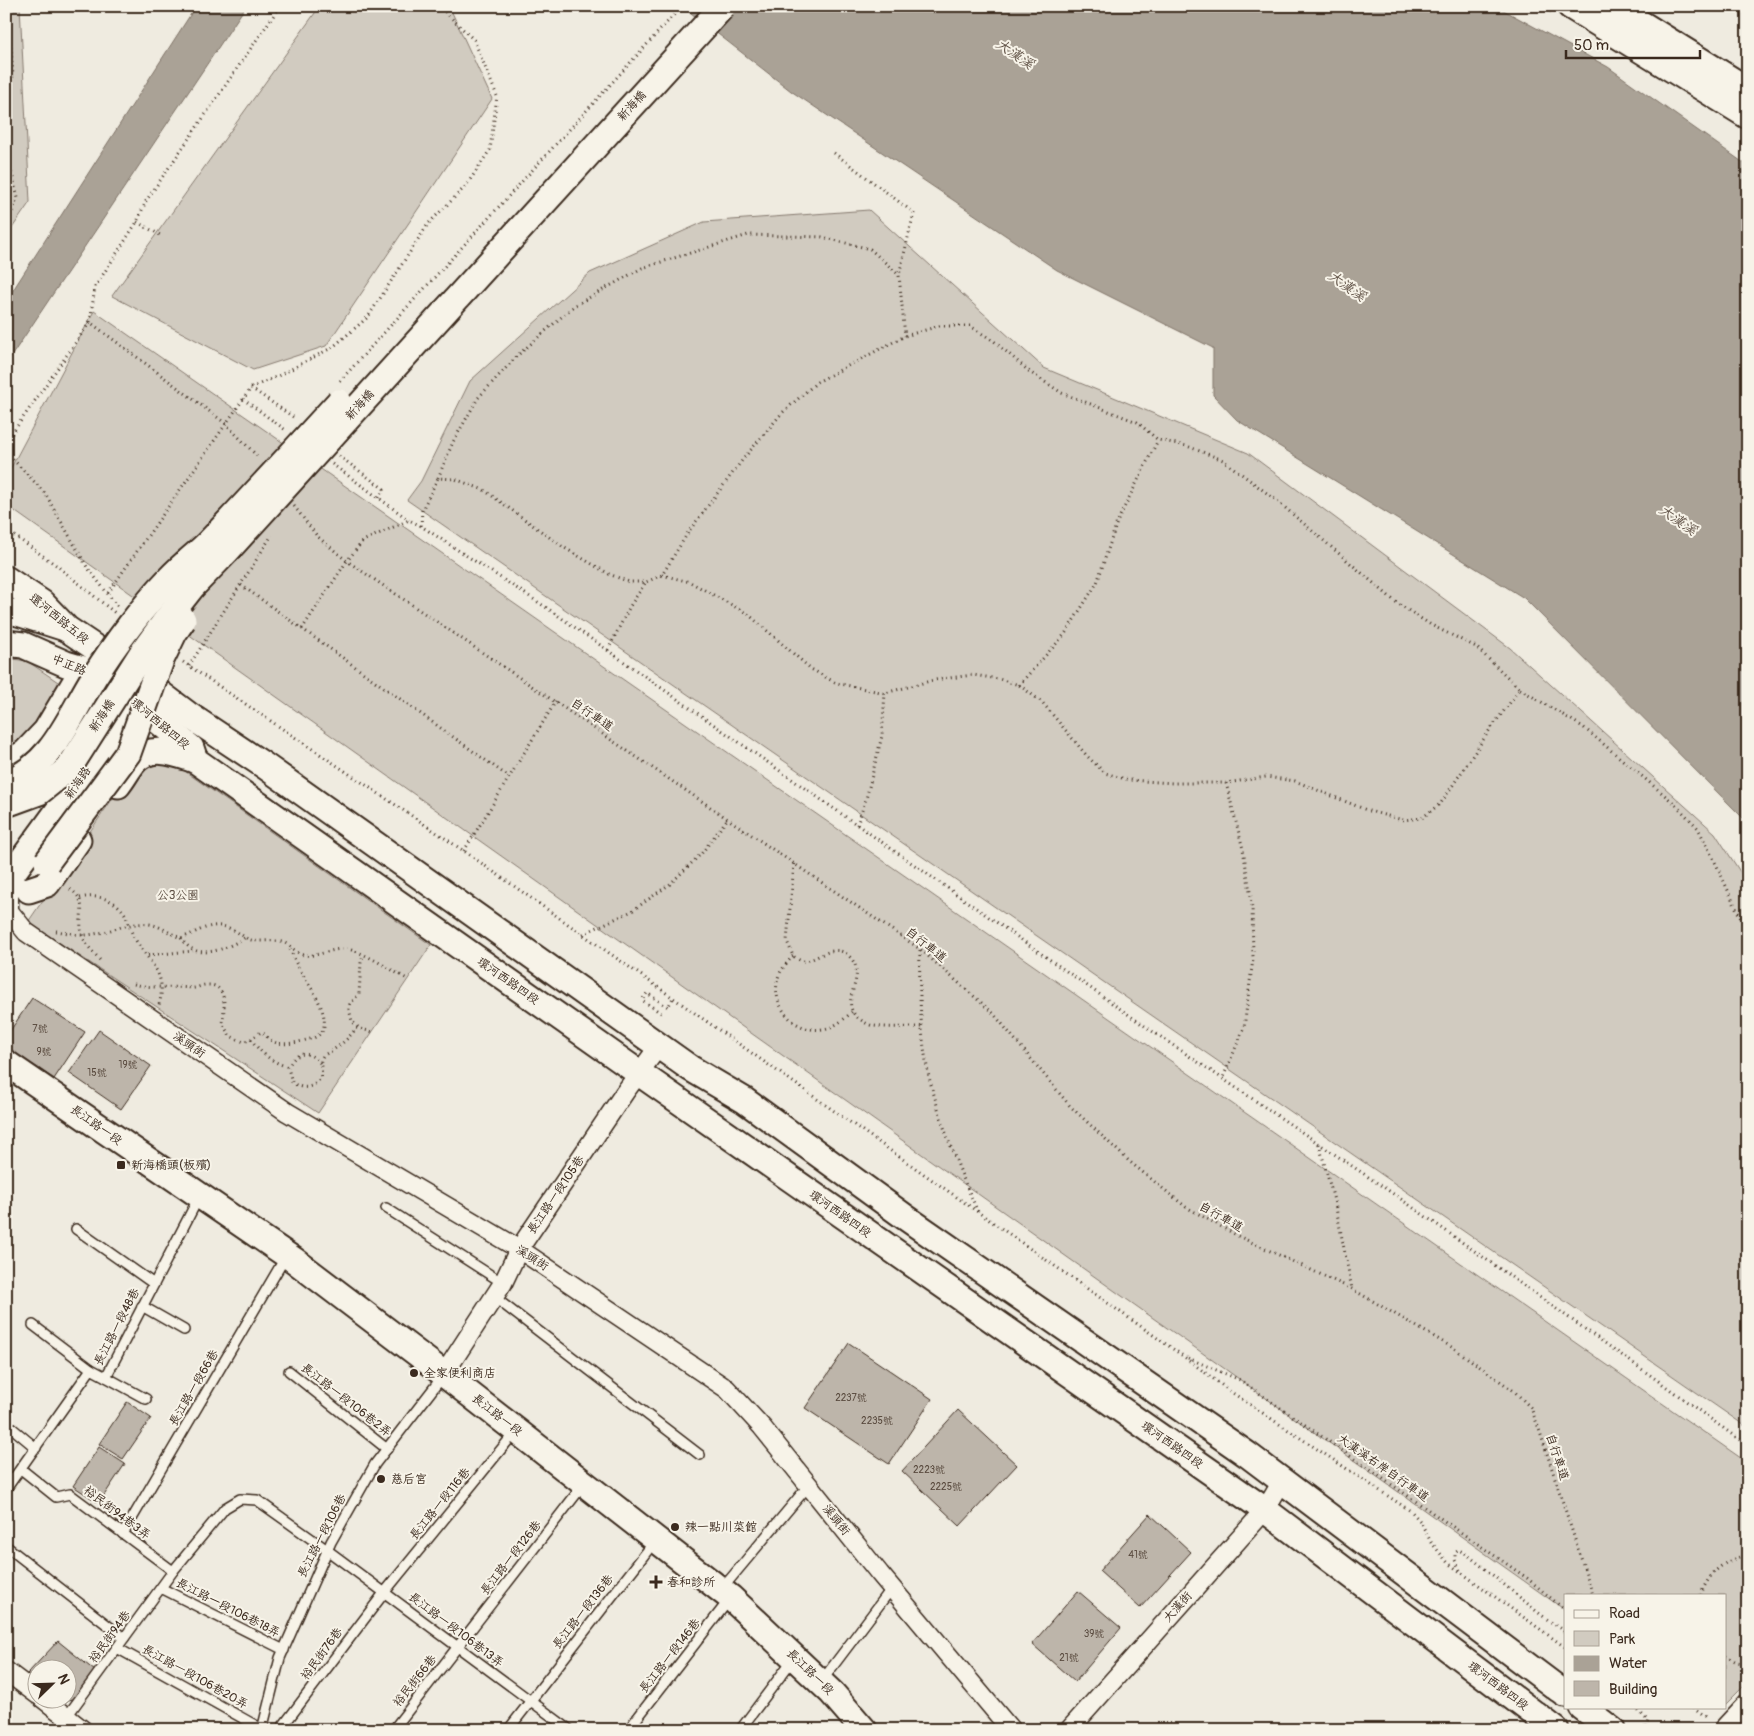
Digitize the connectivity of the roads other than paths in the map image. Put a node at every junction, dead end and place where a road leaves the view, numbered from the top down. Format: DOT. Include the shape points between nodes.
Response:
graph roads {
  1 [pos="702,6"];
  2 [pos="723,6"];
  3 [pos="1570,6"];
  4 [pos="1613,6"];
  5 [pos="1748,90"];
  6 [pos="1748,116"];
  7 [pos="226,552"];
  8 [pos="6,579"];
  9 [pos="6,612"];
  10 [pos="67,628"];
  11 [pos="6,643"];
  12 [pos="83,669"];
  13 [pos="133,686"];
  14 [pos="195,760"];
  15 [pos="6,763"];
  16 [pos="6,783"];
  17 [pos="6,804"];
  18 [pos="12,882"];
  19 [pos="659,1046"];
  20 [pos="6,1063"];
  21 [pos="639,1073"];
  22 [pos="199,1197"];
  23 [pos="386,1208"];
  24 [pos="76,1230"];
  25 [pos="519,1249"];
  26 [pos="286,1255"];
  27 [pos="154,1284"];
  28 [pos="498,1290"];
  29 [pos="142,1306"];
  30 [pos="33,1326"];
  31 [pos="184,1330"];
  32 [pos="91,1369"];
  33 [pos="289,1371"];
  34 [pos="444,1374"];
  35 [pos="106,1377"];
  36 [pos="146,1399"];
  37 [pos="6,1423"];
  38 [pos="516,1431"];
  39 [pos="36,1448"];
  40 [pos="387,1449"];
  41 [pos="700,1455"];
  42 [pos="21,1469"];
  43 [pos="1282,1481"];
  44 [pos="584,1483"];
  45 [pos="809,1485"];
  46 [pos="6,1489"];
  47 [pos="1264,1510"];
  48 [pos="123,1534"];
  49 [pos="657,1539"];
  50 [pos="6,1546"];
  51 [pos="328,1550"];
  52 [pos="173,1571"];
  53 [pos="161,1588"];
  54 [pos="892,1588"];
  55 [pos="384,1592"];
  56 [pos="726,1594"];
  57 [pos="124,1638"];
  58 [pos="458,1647"];
  59 [pos="116,1648"];
  60 [pos="284,1650"];
  61 [pos="795,1658"];
  62 [pos="6,1671"];
  63 [pos="821,1682"];
  64 [pos="28,1688"];
  65 [pos="1564,1693"];
  66 [pos="530,1701"];
  67 [pos="1748,1702"];
  68 [pos="50,1708"];
  69 [pos="1583,1708"];
  70 [pos="62,1723"];
  71 [pos="1006,1723"];
  72 [pos="262,1729"];
  73 [pos="83,1730"];
  74 [pos="280,1730"];
  75 [pos="393,1730"];
  76 [pos="508,1730"];
  77 [pos="570,1730"];
  78 [pos="628,1730"];
  79 [pos="740,1730"];
  80 [pos="864,1730"];
  81 [pos="1069,1730"];
  82 [pos="1556,1730"];
  83 [pos="1612,1730"];
  84 [pos="1722,1730"];
  1 -- 16 [label="street, 新海橋, bridge" via="210,541 170,578 103,662 40,763"];
  2 -- 7 [label="street, 新海橋, bridge"];
  3 -- 6 [label="street"];
  4 -- 5 [label="street"];
  7 -- 17 [label="street, 新海橋, bridge" via="192,587 162,626 69,768 39,792"];
  7 -- 18 [label="street, bridge" via="174,633 128,753 47,862"];
  8 -- 10 [label="street, 還河西路五段" via="42,603"];
  9 -- 10 [label="street"];
  10 -- 13 [label="street, 還河西路五段"];
  11 -- 12 [label="street, 中正路" via="23,645"];
  12 -- 13 [label="street, 中正路"];
  12 -- 15 [label="street" via="46,731 25,753"];
  13 -- 14 [label="street, 環河西路四段" via="191,748"];
  13 -- 18 [label="street, 新海路" via="106,741"];
  13 -- 19 [label="street, 環河西路四段" via="190,716 265,766"];
  14 -- 18 [label="street" via="167,751 152,751 137,760 47,884"];
  14 -- 21 [label="street, 環河西路四段"];
  18 -- 25 [label="street, 溪頭街" via="9,911 26,932 287,1112"];
  19 -- 21 [label="street, 長江路一段105巷"];
  19 -- 43 [label="street, 環河西路四段" via="744,1100 905,1218"];
  20 -- 22 [label="street, 長江路一段"];
  21 -- 25 [label="street, 長江路一段105巷"];
  21 -- 47 [label="street, 環河西路四段"];
  22 -- 26 [label="street, 長江路一段"];
  22 -- 27 [label="lane, 長江路一段48巷"];
  23 -- 28 [label="lane"];
  24 -- 27 [label="lane"];
  25 -- 28 [label="street, 長江路一段105巷"];
  25 -- 45 [label="street, 溪頭街" via="727,1389"];
  26 -- 34 [label="street, 長江路一段"];
  26 -- 48 [label="lane, 長江路一段66巷"];
  27 -- 29 [label="lane, 長江路一段48巷"];
  28 -- 34 [label="street, 長江路一段105巷"];
  28 -- 41 [label="lane"];
  29 -- 31 [label="lane"];
  29 -- 35 [label="lane, 長江路一段48巷"];
  30 -- 32 [label="lane"];
  32 -- 35 [label="lane, 長江路一段48巷"];
  32 -- 39 [label="lane, 長江路一段48巷"];
  33 -- 40 [label="lane, 長江路一段106巷2弄"];
  34 -- 38 [label="street, 長江路一段"];
  34 -- 40 [label="lane, 長江路一段106巷"];
  35 -- 36 [label="lane"];
  37 -- 39 [label="lane"];
  38 -- 44 [label="street, 長江路一段"];
  38 -- 55 [label="lane, 長江路一段116巷"];
  39 -- 42 [label="lane, 長江路一段48巷"];
  40 -- 51 [label="lane, 長江路一段106巷"];
  42 -- 46 [label="lane, 長江路一段48巷"];
  42 -- 48 [label="lane, 裕民街94巷3弄" via="56,1497 70,1494"];
  43 -- 47 [label="street, 大漢街"];
  43 -- 65 [label="street, 環河西路四段"];
  44 -- 49 [label="street, 長江路一段"];
  44 -- 58 [label="lane, 長江路一段126巷"];
  45 -- 54 [label="street, 溪頭街"];
  45 -- 56 [label="lane, 長江路一段146巷"];
  47 -- 81 [label="street, 大漢街"];
  47 -- 82 [label="street, 環河西路四段"];
  48 -- 52 [label="lane, 裕民街94巷3弄"];
  49 -- 56 [label="street, 長江路一段"];
  49 -- 66 [label="lane, 長江路一段136巷"];
  50 -- 57 [label="lane"];
  51 -- 52 [label="lane, 長江路一段106巷13弄" via="258,1500 240,1499 225,1508"];
  51 -- 55 [label="lane, 長江路一段106巷13弄"];
  51 -- 60 [label="lane, 長江路一段106巷"];
  52 -- 53 [label="lane, 裕民街94巷"];
  53 -- 57 [label="lane, 裕民街94巷"];
  53 -- 60 [label="lane, 長江路一段106巷18弄"];
  54 -- 63 [label="lane"];
  54 -- 71 [label="street, 溪頭街"];
  55 -- 58 [label="lane, 長江路一段106巷13弄"];
  55 -- 74 [label="lane, 裕民街76巷"];
  56 -- 61 [label="street, 長江路一段"];
  56 -- 78 [label="lane, 長江路一段146巷"];
  57 -- 59 [label="lane, 裕民街94巷"];
  58 -- 66 [label="lane, 長江路一段106巷13弄"];
  58 -- 75 [label="lane, 裕民街66巷"];
  59 -- 70 [label="lane, 裕民街94巷"];
  59 -- 72 [label="lane, 長江路一段106巷20弄"];
  60 -- 72 [label="lane, 長江路一段106巷"];
  61 -- 63 [label="street, 長江路一段"];
  61 -- 79 [label="lane"];
  62 -- 64 [label="street"];
  63 -- 80 [label="street, 長江路一段"];
  66 -- 76 [label="lane, 長江路一段136巷"];
  66 -- 77 [label="lane, 長江路一段106巷13弄"];
  67 -- 84 [label="street, bridge"];
  68 -- 70 [label="street"];
  69 -- 83 [label="street"];
  70 -- 73 [label="street"];
}
